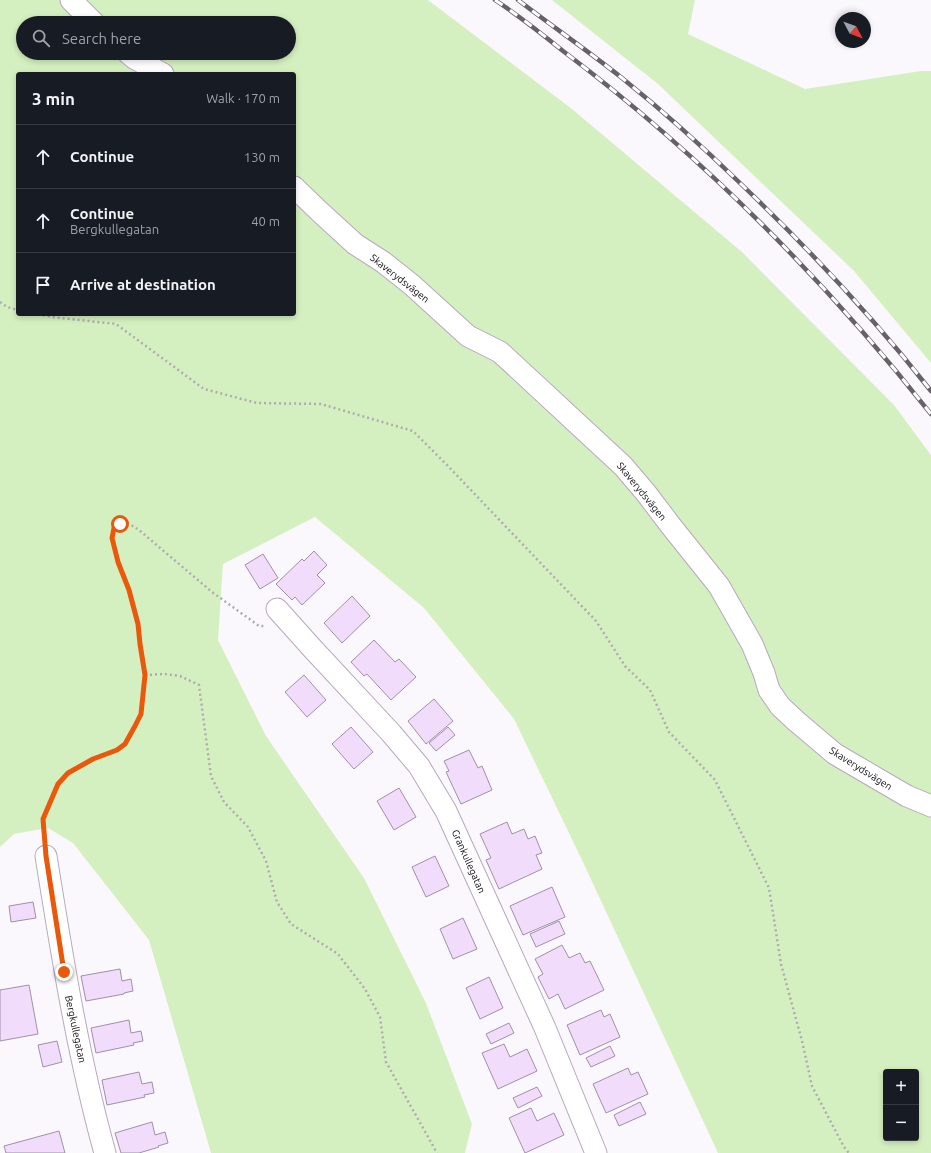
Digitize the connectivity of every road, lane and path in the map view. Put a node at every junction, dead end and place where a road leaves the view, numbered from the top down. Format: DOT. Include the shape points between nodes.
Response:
graph roads {
  1 [pos="71,0"];
  2 [pos="87,16"];
  3 [pos="138,60"];
  4 [pos="159,72"];
  5 [pos="296,189"];
  6 [pos="0,302"];
  7 [pos="16,310"];
  8 [pos="47,316"];
  9 [pos="277,609"];
  10 [pos="266,627"];
  11 [pos="145,675"];
  12 [pos="931,806"];
  13 [pos="46,856"];
  14 [pos="105,1153"];
  15 [pos="437,1153"];
  16 [pos="596,1153"];
  17 [pos="849,1153"];
  1 -- 2 [label="street"];
  3 -- 4 [label="street"];
  5 -- 12 [label="street, Skaverydsvägen" via="355,244 412,285 468,336 500,352 623,466 719,586 752,644 769,690 780,706 835,754 907,796"];
  6 -- 7 [label="path" via="7,308"];
  8 -- 17 [label="path" via="116,324 204,389 257,403 321,404 413,431 446,464 596,621 625,666 650,690 669,732 715,780 769,888 780,964 812,1086"];
  9 -- 16 [label="street, Grankullegatan" via="419,766 446,810 545,1028"];
  10 -- 11 [label="path" via="259,626 212,592 139,530 128,523 120,524 114,528 112,538 138,624"];
  11 -- 13 [label="path" via="141,714 125,744 68,773 58,784 43,819"];
  11 -- 15 [label="path" via="180,676 198,685 211,776 224,802 248,827 266,861 277,902 291,924 338,954 365,989 380,1017 386,1062"];
  13 -- 14 [label="street, Bergkullegatan" via="64,972 92,1107"];
}
